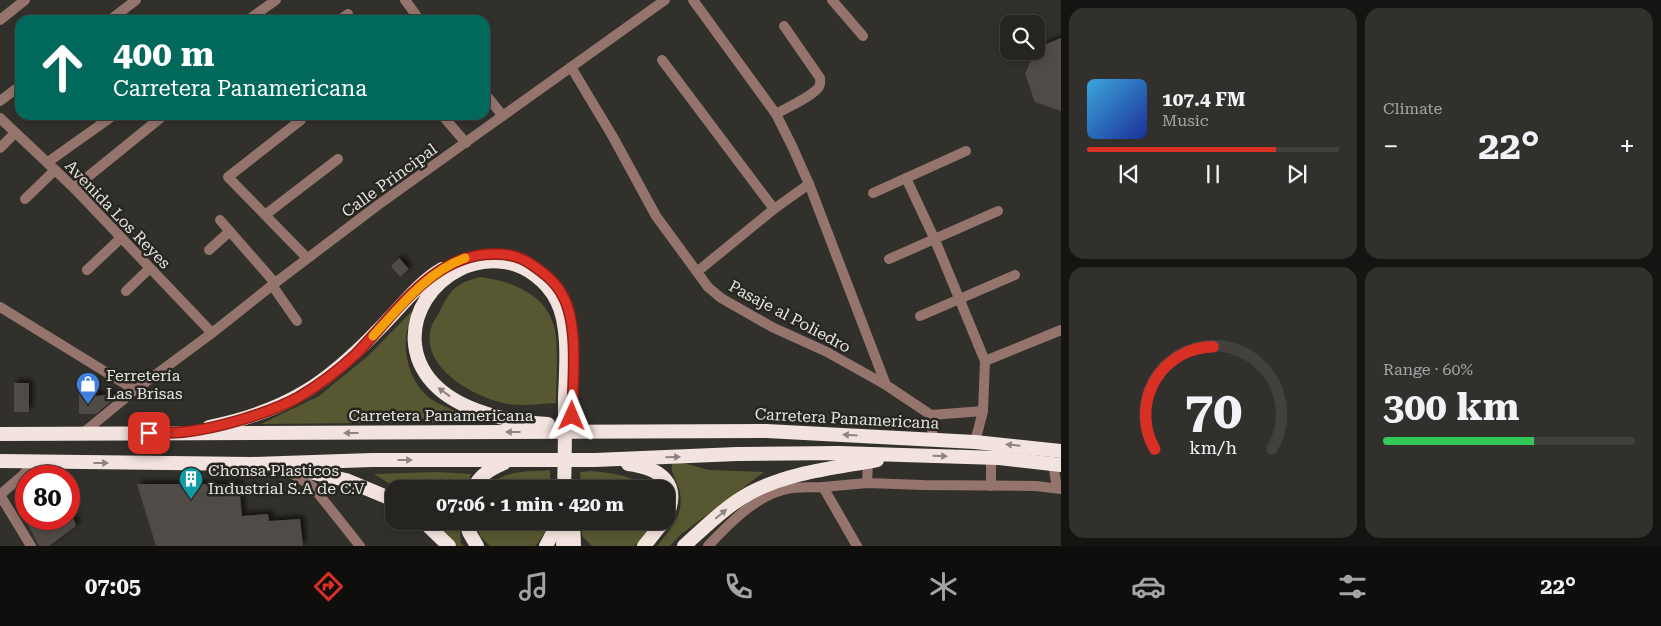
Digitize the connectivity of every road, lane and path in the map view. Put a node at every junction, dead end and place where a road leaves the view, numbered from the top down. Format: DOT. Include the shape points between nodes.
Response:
graph roads {
  1 [pos="25,0"];
  2 [pos="136,0"];
  3 [pos="276,0"];
  4 [pos="405,0"];
  5 [pos="665,0"];
  6 [pos="693,0"];
  7 [pos="832,0"];
  8 [pos="116,15"];
  9 [pos="255,15"];
  10 [pos="416,15"];
  11 [pos="0,20"];
  12 [pos="784,26"];
  13 [pos="863,36"];
  14 [pos="662,60"];
  15 [pos="571,67"];
  16 [pos="15,90"];
  17 [pos="490,100"];
  18 [pos="0,101"];
  19 [pos="776,114"];
  20 [pos="503,116"];
  21 [pos="0,118"];
  22 [pos="108,120"];
  23 [pos="158,120"];
  24 [pos="301,120"];
  25 [pos="446,120"];
  26 [pos="15,133"];
  27 [pos="466,143"];
  28 [pos="0,148"];
  29 [pos="966,151"];
  30 [pos="338,159"];
  31 [pos="51,166"];
  32 [pos="906,178"];
  33 [pos="809,184"];
  34 [pos="74,188"];
  35 [pos="874,193"];
  36 [pos="25,199"];
  37 [pos="774,209"];
  38 [pos="998,210"];
  39 [pos="265,215"];
  40 [pos="220,220"];
  41 [pos="229,232"];
  42 [pos="121,238"];
  43 [pos="935,240"];
  44 [pos="208,250"];
  45 [pos="307,258"];
  46 [pos="889,259"];
  47 [pos="150,269"];
  48 [pos="86,270"];
  49 [pos="698,271"];
  50 [pos="1014,276"];
  51 [pos="273,284"];
  52 [pos="126,291"];
  53 [pos="960,299"];
  54 [pos="0,307"];
  55 [pos="920,316"];
  56 [pos="297,321"];
  57 [pos="1061,330"];
  58 [pos="212,334"];
  59 [pos="985,361"];
  60 [pos="886,385"];
  61 [pos="135,390"];
  62 [pos="569,398"];
  63 [pos="983,411"];
  64 [pos="931,415"];
  65 [pos="678,430"];
  66 [pos="183,432"];
  67 [pos="1,433"];
  68 [pos="83,433"];
  69 [pos="932,440"];
  70 [pos="975,442"];
  71 [pos="1061,451"];
  72 [pos="906,455"];
  73 [pos="992,458"];
  74 [pos="550,460"];
  75 [pos="595,460"];
  76 [pos="0,461"];
  77 [pos="34,462"];
  78 [pos="868,462"];
  79 [pos="252,464"];
  80 [pos="1057,465"];
  81 [pos="284,468"];
  82 [pos="569,468"];
  83 [pos="336,477"];
  84 [pos="478,480"];
  85 [pos="566,480"];
  86 [pos="571,480"];
  87 [pos="666,480"];
  88 [pos="867,483"];
  89 [pos="991,486"];
  90 [pos="823,487"];
  91 [pos="1059,488"];
  92 [pos="320,494"];
  93 [pos="0,495"];
  94 [pos="385,496"];
  95 [pos="432,530"];
  96 [pos="469,530"];
  97 [pos="555,530"];
  98 [pos="567,530"];
  99 [pos="573,530"];
  100 [pos="659,530"];
  101 [pos="572,545"];
  102 [pos="31,546"];
  103 [pos="360,546"];
  104 [pos="449,546"];
  105 [pos="477,546"];
  106 [pos="546,546"];
  107 [pos="644,546"];
  108 [pos="684,546"];
  109 [pos="708,546"];
  110 [pos="857,546"];
  1 -- 11 [label="street"];
  2 -- 8 [label="street"];
  3 -- 9 [label="street"];
  4 -- 10 [label="street"];
  5 -- 15 [label="street, Calle Principal"];
  6 -- 19 [label="street"];
  7 -- 13 [label="street"];
  12 -- 19 [label="street" via="820,78 820,84"];
  14 -- 37 [label="street"];
  15 -- 20 [label="street, Calle Principal"];
  15 -- 49 [label="street, Pasaje al Poliedro" via="656,216"];
  16 -- 18 [label="street"];
  17 -- 20 [label="street"];
  19 -- 33 [label="street"];
  20 -- 27 [label="street, Calle Principal"];
  21 -- 26 [label="street, Avenida Los Reyes"];
  22 -- 31 [label="street"];
  23 -- 34 [label="street"];
  24 -- 39 [label="street" via="228,177"];
  25 -- 27 [label="street"];
  26 -- 28 [label="street"];
  26 -- 31 [label="street, Avenida Los Reyes"];
  27 -- 45 [label="street, Calle Principal"];
  29 -- 32 [label="street"];
  30 -- 39 [label="street"];
  31 -- 34 [label="street, Avenida Los Reyes"];
  31 -- 36 [label="street"];
  32 -- 35 [label="street"];
  32 -- 43 [label="street"];
  33 -- 37 [label="street"];
  33 -- 60 [label="street"];
  34 -- 42 [label="street, Avenida Los Reyes"];
  37 -- 49 [label="street"];
  38 -- 43 [label="street"];
  39 -- 45 [label="street"];
  40 -- 41 [label="street"];
  41 -- 44 [label="street"];
  41 -- 51 [label="street"];
  42 -- 47 [label="street, Avenida Los Reyes"];
  42 -- 48 [label="street"];
  43 -- 46 [label="street"];
  43 -- 53 [label="street"];
  45 -- 51 [label="street, Calle Principal"];
  47 -- 52 [label="street"];
  47 -- 58 [label="street, Avenida Los Reyes"];
  49 -- 60 [label="street, Pasaje al Poliedro" via="708,287 721,298"];
  50 -- 53 [label="street"];
  51 -- 56 [label="street"];
  51 -- 58 [label="street, Calle Principal"];
  53 -- 55 [label="street"];
  53 -- 59 [label="street"];
  54 -- 61 [label="street"];
  57 -- 59 [label="street"];
  58 -- 61 [label="street, Calle Principal"];
  59 -- 63 [label="street"];
  60 -- 64 [label="street, Pasaje al Poliedro"];
  61 -- 68 [label="street, Calle Principal"];
  65 -- 62 [label="highway, one-way" via="540,424 510,420 460,402 433,383 418,355 416,321 429,293 453,272 485,261 511,263 540,279 557,301 563,318"];
  62 -- 66 [label="highway" via="572,334 569,309 563,296 549,278 526,261 489,253 463,259 439,271 355,354 298,398 245,418"];
  62 -- 82 [label="highway"];
  63 -- 64 [label="street"];
  63 -- 70 [label="street"];
  64 -- 69 [label="street"];
  65 -- 66 [label="highway, Carretera Panamericana, one-way"];
  69 -- 65 [label="highway, Carretera Panamericana, one-way" via="766,430"];
  66 -- 68 [label="highway, Carretera Panamericana"];
  67 -- 68 [label="highway, Carretera Panamericana"];
  69 -- 70 [label="highway, Carretera Panamericana"];
  71 -- 70 [label="highway, Carretera Panamericana, one-way"];
  72 -- 73 [label="highway, Carretera Panamericana, one-way"];
  75 -- 72 [label="highway, Carretera Panamericana, one-way" via="737,454"];
  72 -- 78 [label="highway"];
  73 -- 80 [label="highway, Carretera Panamericana"];
  73 -- 89 [label="street"];
  74 -- 75 [label="highway, Carretera Panamericana"];
  79 -- 74 [label="highway, Carretera Panamericana, one-way"];
  74 -- 84 [label="highway" via="507,462 488,470"];
  75 -- 87 [label="highway" via="646,467"];
  76 -- 77 [label="highway, Carretera Panamericana"];
  77 -- 79 [label="highway, Carretera Panamericana, one-way"];
  77 -- 93 [label="street"];
  78 -- 88 [label="street"];
  108 -- 78 [label="highway, one-way" via="727,508 751,492 795,476"];
  79 -- 81 [label="highway"];
  80 -- 91 [label="street"];
  81 -- 83 [label="highway"];
  81 -- 92 [label="street"];
  82 -- 85 [label="highway"];
  82 -- 86 [label="highway"];
  83 -- 92 [label="street" via="324,482"];
  83 -- 94 [label="highway"];
  88 -- 89 [label="street"];
  88 -- 90 [label="street"];
  89 -- 91 [label="street"];
  90 -- 109 [label="street" via="788,488 765,497"];
  90 -- 110 [label="street"];
  92 -- 103 [label="street"];
  93 -- 102 [label="street"];
  95 -- 104 [label="highway"];
  96 -- 105 [label="highway"];
  97 -- 106 [label="highway"];
  98 -- 101 [label="highway"];
  99 -- 101 [label="highway"];
  100 -- 107 [label="highway"];
}
